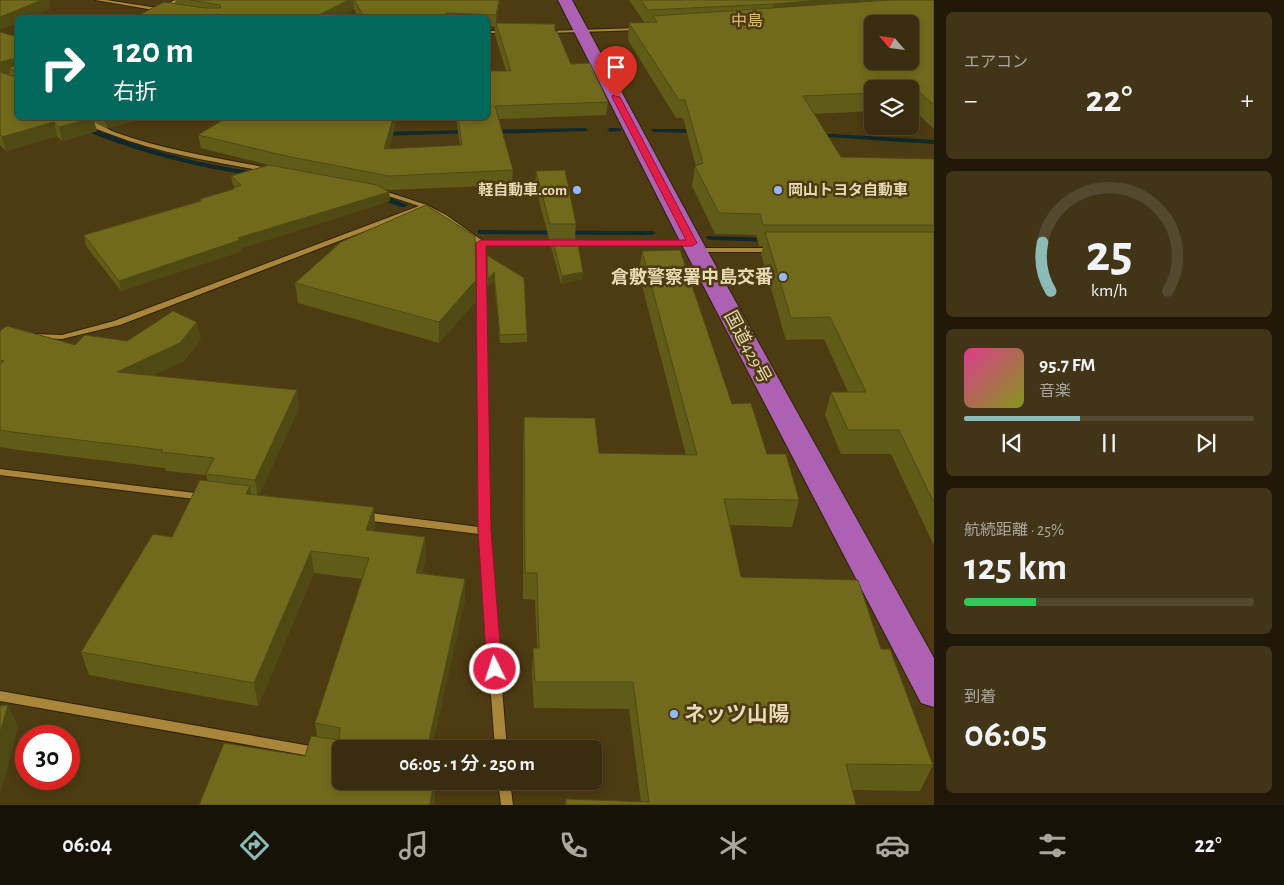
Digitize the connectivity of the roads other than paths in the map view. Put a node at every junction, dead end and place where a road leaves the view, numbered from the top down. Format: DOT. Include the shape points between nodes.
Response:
graph roads {
  1 [pos="97,0"];
  2 [pos="180,0"];
  3 [pos="565,0"];
  4 [pos="163,10"];
  5 [pos="149,15"];
  6 [pos="643,29"];
  7 [pos="582,31"];
  8 [pos="490,32"];
  9 [pos="515,32"];
  10 [pos="542,32"];
  11 [pos="82,120"];
  12 [pos="275,171"];
  13 [pos="370,189"];
  14 [pos="424,206"];
  15 [pos="481,243"];
  16 [pos="695,247"];
  17 [pos="778,250"];
  18 [pos="27,335"];
  19 [pos="0,472"];
  20 [pos="217,498"];
  21 [pos="356,515"];
  22 [pos="484,530"];
  23 [pos="934,692"];
  24 [pos="0,696"];
  25 [pos="500,740"];
  26 [pos="332,754"];
  27 [pos="505,790"];
  28 [pos="507,805"];
  1 -- 4 [label="street"];
  2 -- 4 [label="street"];
  3 -- 7 [label="highway, 国道429号"];
  4 -- 5 [label="street"];
  6 -- 7 [label="street"];
  7 -- 10 [label="street"];
  7 -- 16 [label="highway, 国道429号"];
  8 -- 9 [label="street"];
  11 -- 12 [label="street" via="106,132 158,149"];
  13 -- 14 [label="street"];
  14 -- 15 [label="street" via="444,216"];
  14 -- 18 [label="street" via="117,323 62,337"];
  15 -- 16 [label="street"];
  15 -- 22 [label="street"];
  16 -- 17 [label="street"];
  16 -- 23 [label="highway, 国道429号"];
  19 -- 20 [label="street"];
  21 -- 22 [label="street"];
  22 -- 25 [label="street"];
  24 -- 26 [label="street"];
  27 -- 28 [label="street"];
}
